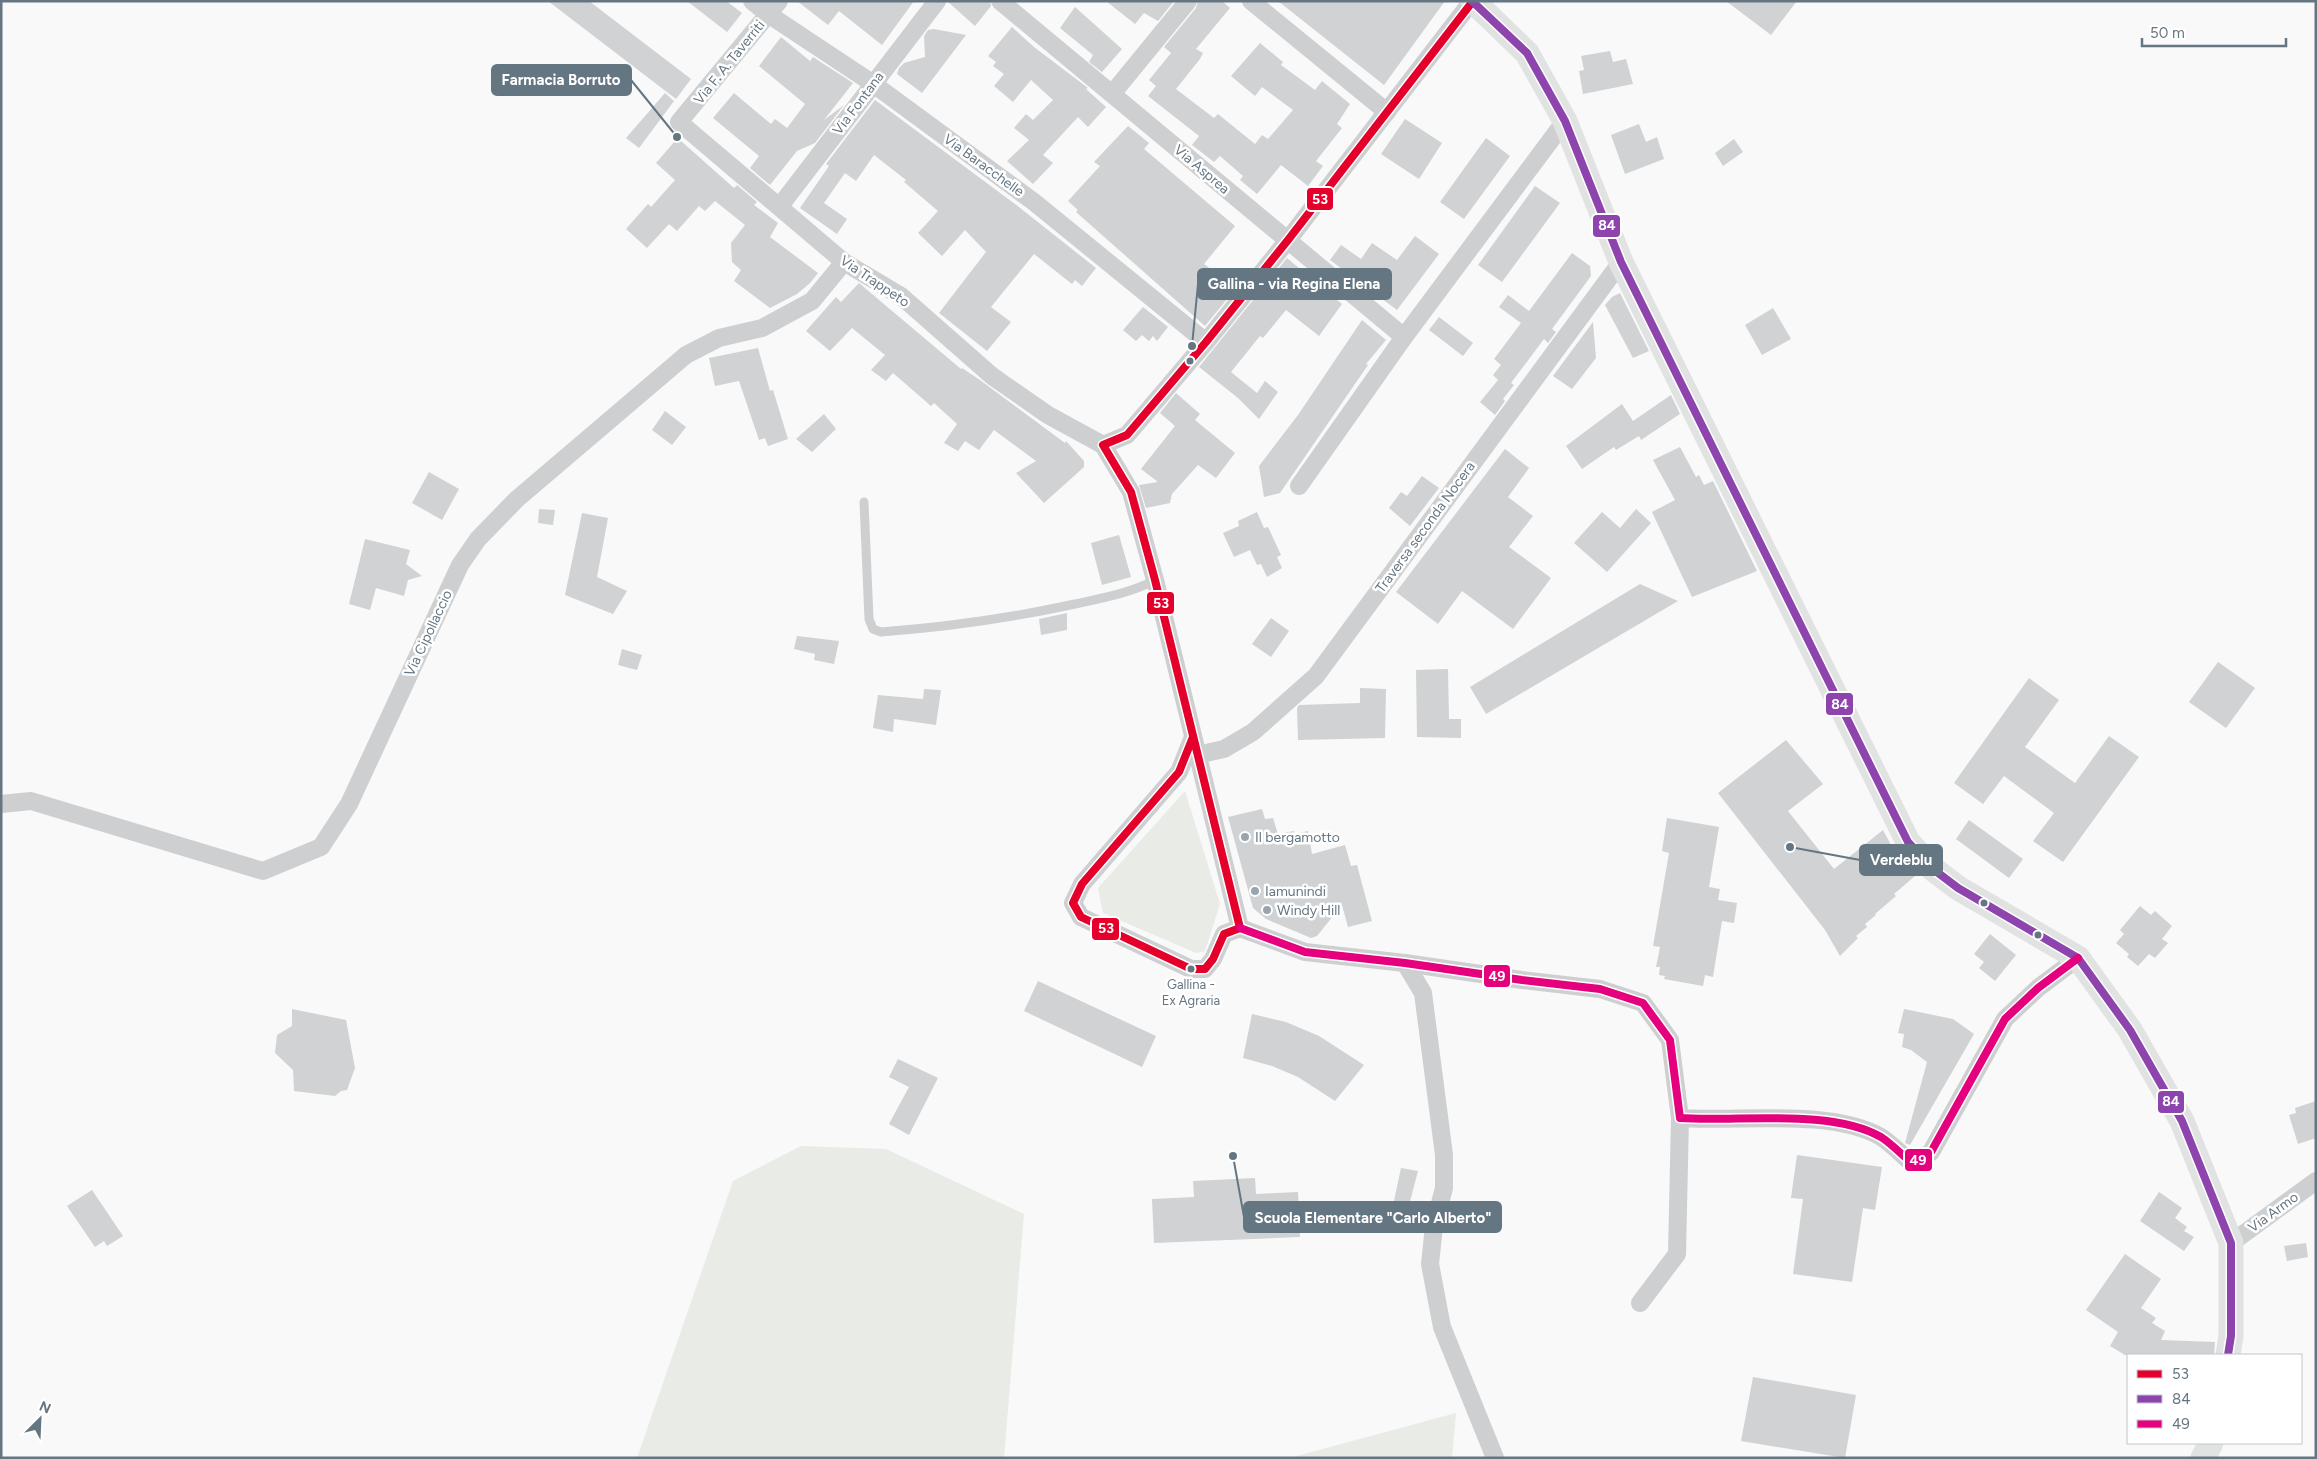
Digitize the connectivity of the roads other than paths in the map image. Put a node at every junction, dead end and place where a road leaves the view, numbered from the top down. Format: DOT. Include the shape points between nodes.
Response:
graph roads {
  1 [pos="752,1"];
  2 [pos="937,1"];
  3 [pos="1000,1"];
  4 [pos="1188,1"];
  5 [pos="1251,1"];
  6 [pos="1473,1"];
  7 [pos="774,8"];
  8 [pos="872,83"];
  9 [pos="1112,94"];
  10 [pos="1387,112"];
  11 [pos="1565,121"];
  12 [pos="679,122"];
  13 [pos="780,206"];
  14 [pos="1288,240"];
  15 [pos="844,262"];
  16 [pos="1621,262"];
  17 [pos="1404,336"];
  18 [pos="1206,342"];
  19 [pos="1104,445"];
  20 [pos="1299,486"];
  21 [pos="864,502"];
  22 [pos="1155,580"];
  23 [pos="1193,737"];
  24 [pos="1197,755"];
  25 [pos="1,804"];
  26 [pos="1240,928"];
  27 [pos="2078,958"];
  28 [pos="1405,963"];
  29 [pos="1680,1118"];
  30 [pos="2316,1181"];
  31 [pos="2231,1243"];
  32 [pos="1640,1303"];
  33 [pos="2228,1354"];
  34 [pos="2211,1444"];
  35 [pos="2212,1444"];
  36 [pos="1495,1458"];
  37 [pos="2203,1458"];
  38 [pos="2214,1458"];
  1 -- 7 [label="street, Via Baracchelle"];
  2 -- 8 [label="street, Via Fontana"];
  3 -- 9 [label="street, Via Asprea"];
  4 -- 9 [label="street"];
  5 -- 10 [label="street"];
  6 -- 10 [label="street"];
  6 -- 11 [label="street" via="1527,53"];
  7 -- 8 [label="street, Via Baracchelle"];
  7 -- 12 [label="street, Via F. A. Taverriti"];
  8 -- 13 [label="street, Via Fontana"];
  8 -- 18 [label="street, Via Baracchelle" via="1034,202"];
  9 -- 14 [label="street, Via Asprea"];
  10 -- 14 [label="street"];
  11 -- 16 [label="street"];
  11 -- 17 [label="street"];
  12 -- 13 [label="street, Via Trappeto"];
  13 -- 15 [label="street, Via Trappeto"];
  14 -- 17 [label="street, Via Asprea"];
  14 -- 18 [label="street"];
  15 -- 19 [label="street, Via Trappeto" via="901,296 1000,381 1048,415"];
  15 -- 25 [label="street, Via Cipollaccio" via="812,301 762,328 719,338 686,355 517,499 478,539 460,565 349,804 321,847 263,871 32,801"];
  16 -- 24 [label="street, Traversa seconda Nocera" via="1316,676 1253,732 1224,748"];
  16 -- 27 [label="street" via="1908,842 1933,869 1958,888"];
  17 -- 20 [label="street"];
  18 -- 19 [label="street" via="1127,435"];
  19 -- 22 [label="street" via="1131,492"];
  21 -- 22 [label="lane" via="869,619 873,628 881,632 1013,618 1096,600"];
  22 -- 23 [label="street"];
  23 -- 24 [label="street"];
  23 -- 26 [label="street" via="1179,772 1082,884 1073,904 1081,918 1191,969 1205,968 1213,959 1224,934"];
  24 -- 26 [label="street"];
  26 -- 28 [label="street" via="1305,952"];
  27 -- 29 [label="street" via="2038,988 2006,1019 1931,1152 1913,1164 1880,1137 1844,1124 1794,1119"];
  27 -- 31 [label="street" via="2130,1030 2182,1121"];
  28 -- 29 [label="street" via="1600,989 1643,1003 1670,1040"];
  28 -- 36 [label="street" via="1423,993 1444,1155 1444,1188 1434,1226 1430,1264 1442,1327"];
  29 -- 32 [label="street" via="1677,1254"];
  30 -- 31 [label="street, Via Armo"];
  31 -- 33 [label="street" via="2232,1336"];
  34 -- 37 [label="street"];
  35 -- 38 [label="street"];
}
